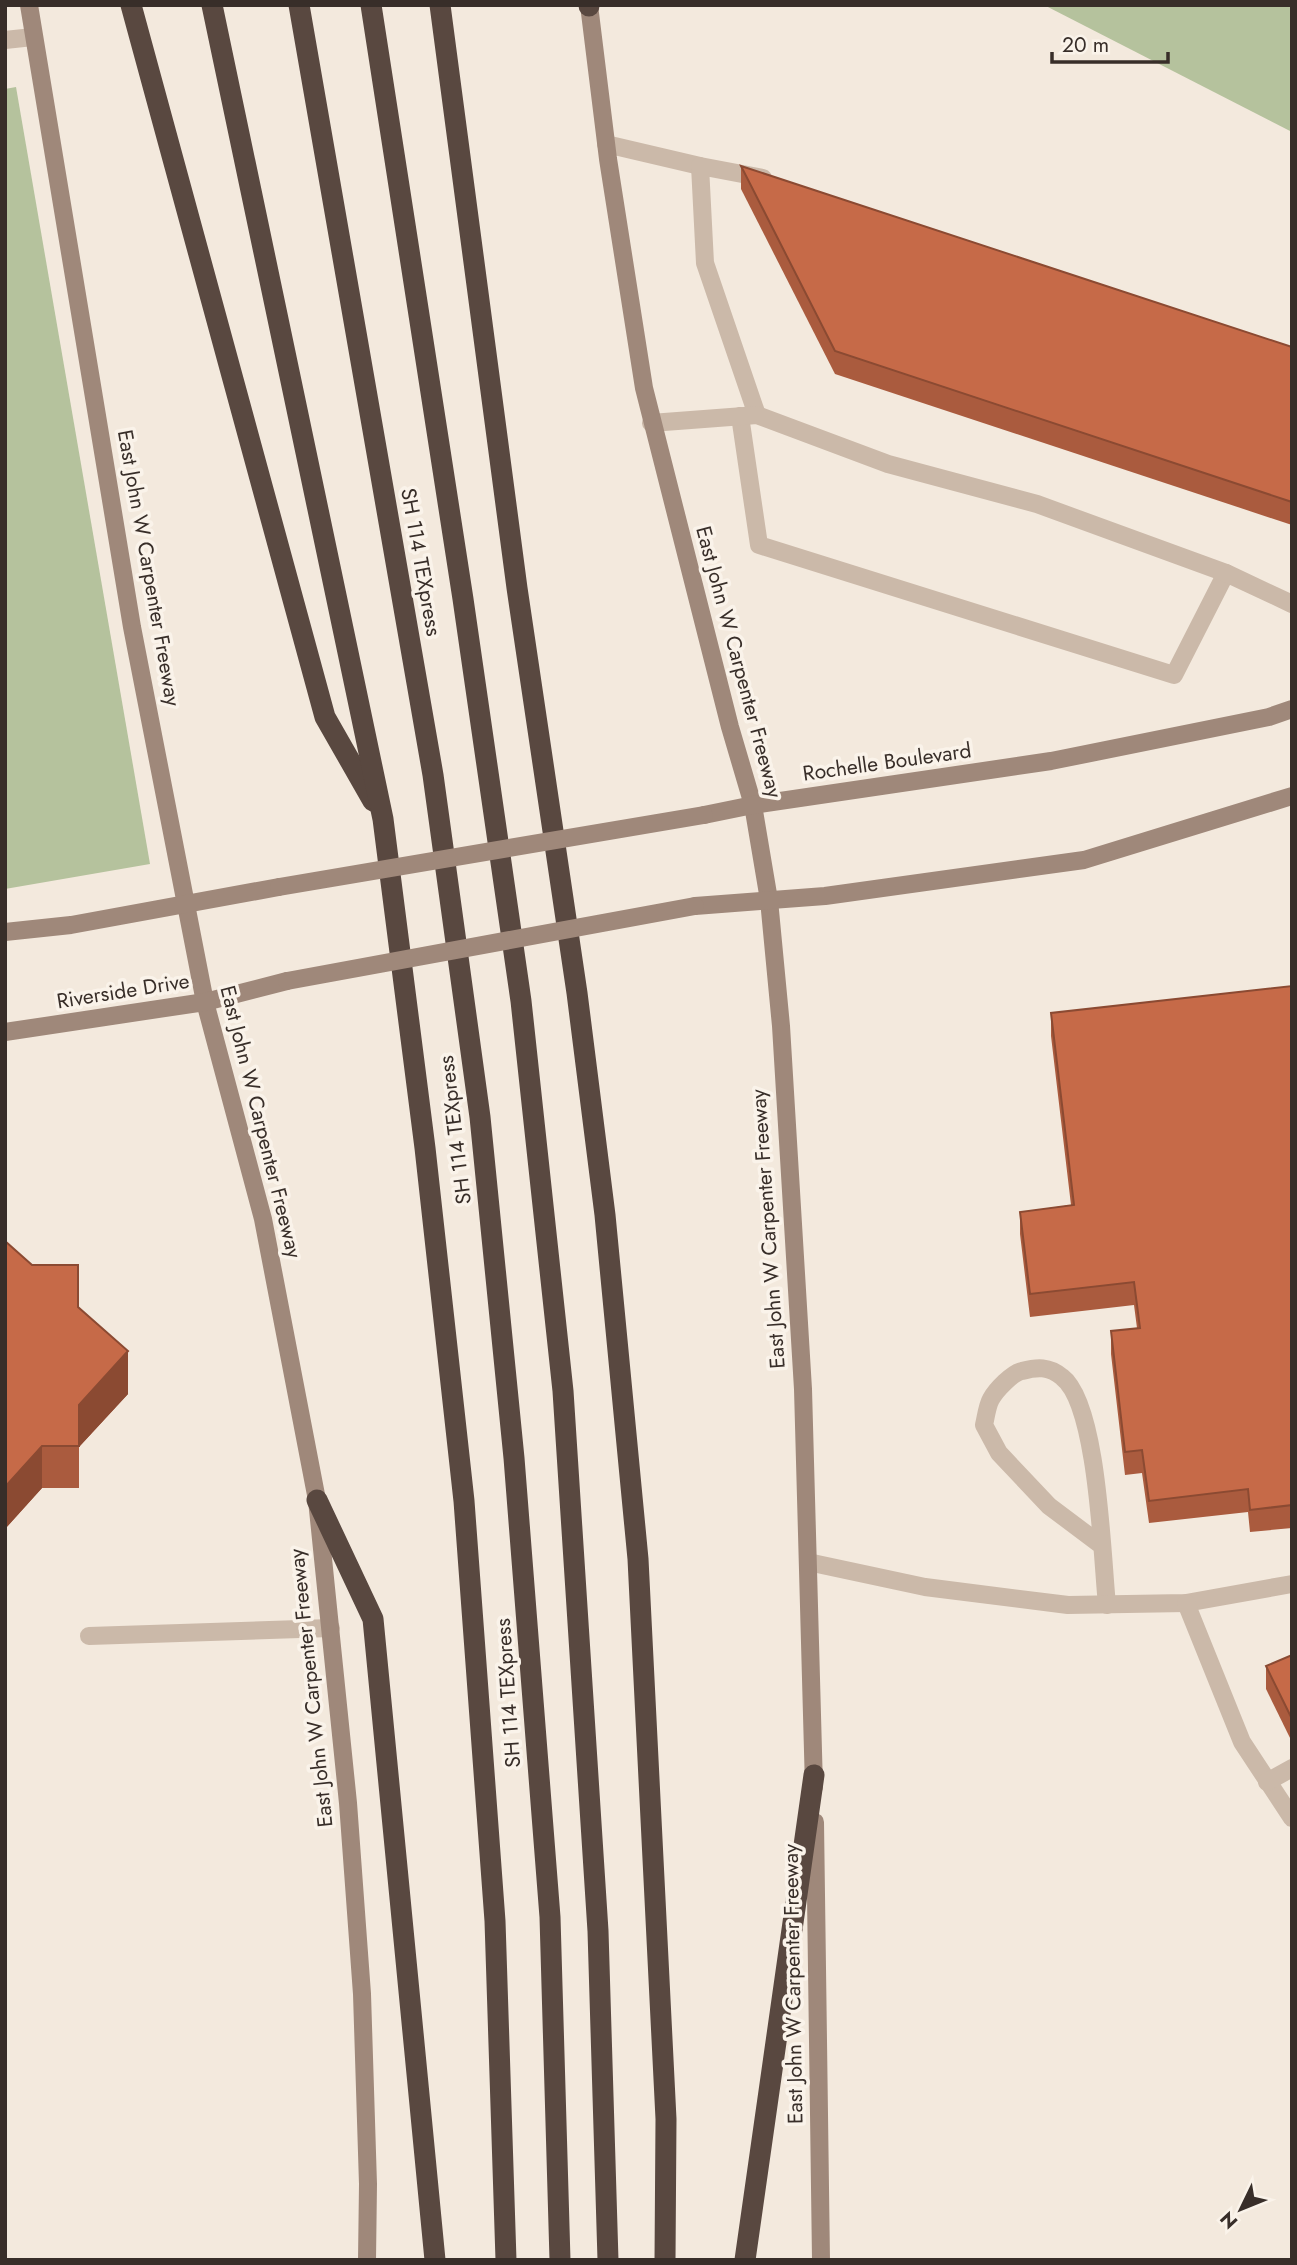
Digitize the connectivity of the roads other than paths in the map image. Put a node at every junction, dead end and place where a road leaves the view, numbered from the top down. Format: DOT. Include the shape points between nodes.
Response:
graph roads {
  1 [pos="29,5"];
  2 [pos="131,5"];
  3 [pos="212,5"];
  4 [pos="299,5"];
  5 [pos="371,5"];
  6 [pos="381,5"];
  7 [pos="440,5"];
  8 [pos="589,5"];
  9 [pos="33,37"];
  10 [pos="5,40"];
  11 [pos="606,144"];
  12 [pos="699,166"];
  13 [pos="775,181"];
  14 [pos="415,290"];
  15 [pos="749,416"];
  16 [pos="651,423"];
  17 [pos="1226,573"];
  18 [pos="1292,604"];
  19 [pos="1292,709"];
  20 [pos="1292,796"];
  21 [pos="753,805"];
  22 [pos="383,819"];
  23 [pos="769,900"];
  24 [pos="187,904"];
  25 [pos="5,932"];
  26 [pos="205,1002"];
  27 [pos="5,1032"];
  28 [pos="317,1500"];
  29 [pos="1101,1545"];
  30 [pos="808,1562"];
  31 [pos="1292,1584"];
  32 [pos="1186,1603"];
  33 [pos="1107,1605"];
  34 [pos="331,1628"];
  35 [pos="89,1636"];
  36 [pos="1292,1768"];
  37 [pos="814,1775"];
  38 [pos="1267,1782"];
  39 [pos="1292,1818"];
  40 [pos="367,2260"];
  41 [pos="435,2260"];
  42 [pos="506,2260"];
  43 [pos="560,2260"];
  44 [pos="608,2260"];
  45 [pos="665,2260"];
  46 [pos="745,2260"];
  47 [pos="821,2260"];
  1 -- 9 [label="main road, East John W Carpenter Freeway"];
  2 -- 22 [label="highway" via="326,717"];
  3 -- 22 [label="highway"];
  4 -- 43 [label="highway, SH 114 TEXpress" via="433,775 480,1117 516,1472 550,1917"];
  5 -- 14 [label="highway, SH 114 TEXpress"];
  6 -- 14 [label="highway"];
  7 -- 45 [label="highway" via="605,1215 638,1559 666,2119"];
  8 -- 11 [label="main road, East John W Carpenter Freeway"];
  9 -- 10 [label="lane"];
  9 -- 24 [label="main road, East John W Carpenter Freeway" via="132,627"];
  11 -- 12 [label="lane"];
  11 -- 16 [label="main road, East John W Carpenter Freeway"];
  12 -- 13 [label="lane"];
  12 -- 15 [label="lane" via="705,263"];
  14 -- 44 [label="highway, SH 114 TEXpress" via="521,1001 563,1391 598,1931"];
  15 -- 16 [label="lane"];
  15 -- 17 [label="lane" via="888,464 1037,505"];
  15 -- 17 [label="lane" via="760,545 1174,675"];
  16 -- 21 [label="main road, East John W Carpenter Freeway"];
  17 -- 18 [label="lane"];
  19 -- 21 [label="main road, Rochelle Boulevard" via="1051,761"];
  20 -- 23 [label="main road" via="1084,860"];
  21 -- 23 [label="main road, East John W Carpenter Freeway"];
  21 -- 24 [label="main road, Rochelle Boulevard, bridge"];
  22 -- 42 [label="highway" via="464,1501 495,1922"];
  23 -- 26 [label="main road, Riverside Drive, bridge" via="695,906 287,981"];
  23 -- 30 [label="main road, East John W Carpenter Freeway" via="803,1389"];
  24 -- 25 [label="main road"];
  24 -- 26 [label="main road, East John W Carpenter Freeway"];
  26 -- 27 [label="main road, Riverside Drive"];
  26 -- 28 [label="main road, East John W Carpenter Freeway" via="263,1220"];
  28 -- 34 [label="main road, East John W Carpenter Freeway"];
  28 -- 41 [label="highway" via="373,1619"];
  29 -- 29 [label="lane" via="1092,1446 1077,1395 1063,1377 1042,1366 1016,1372 990,1400 984,1425 999,1453 1049,1506"];
  29 -- 33 [label="lane"];
  30 -- 33 [label="lane" via="950,1591"];
  30 -- 37 [label="main road, East John W Carpenter Freeway"];
  31 -- 32 [label="lane"];
  32 -- 33 [label="lane"];
  32 -- 38 [label="lane" via="1242,1742"];
  34 -- 35 [label="lane"];
  34 -- 40 [label="main road, East John W Carpenter Freeway" via="362,1994"];
  36 -- 38 [label="lane"];
  37 -- 46 [label="highway"];
  37 -- 47 [label="main road, East John W Carpenter Freeway"];
  38 -- 39 [label="lane"];
}
